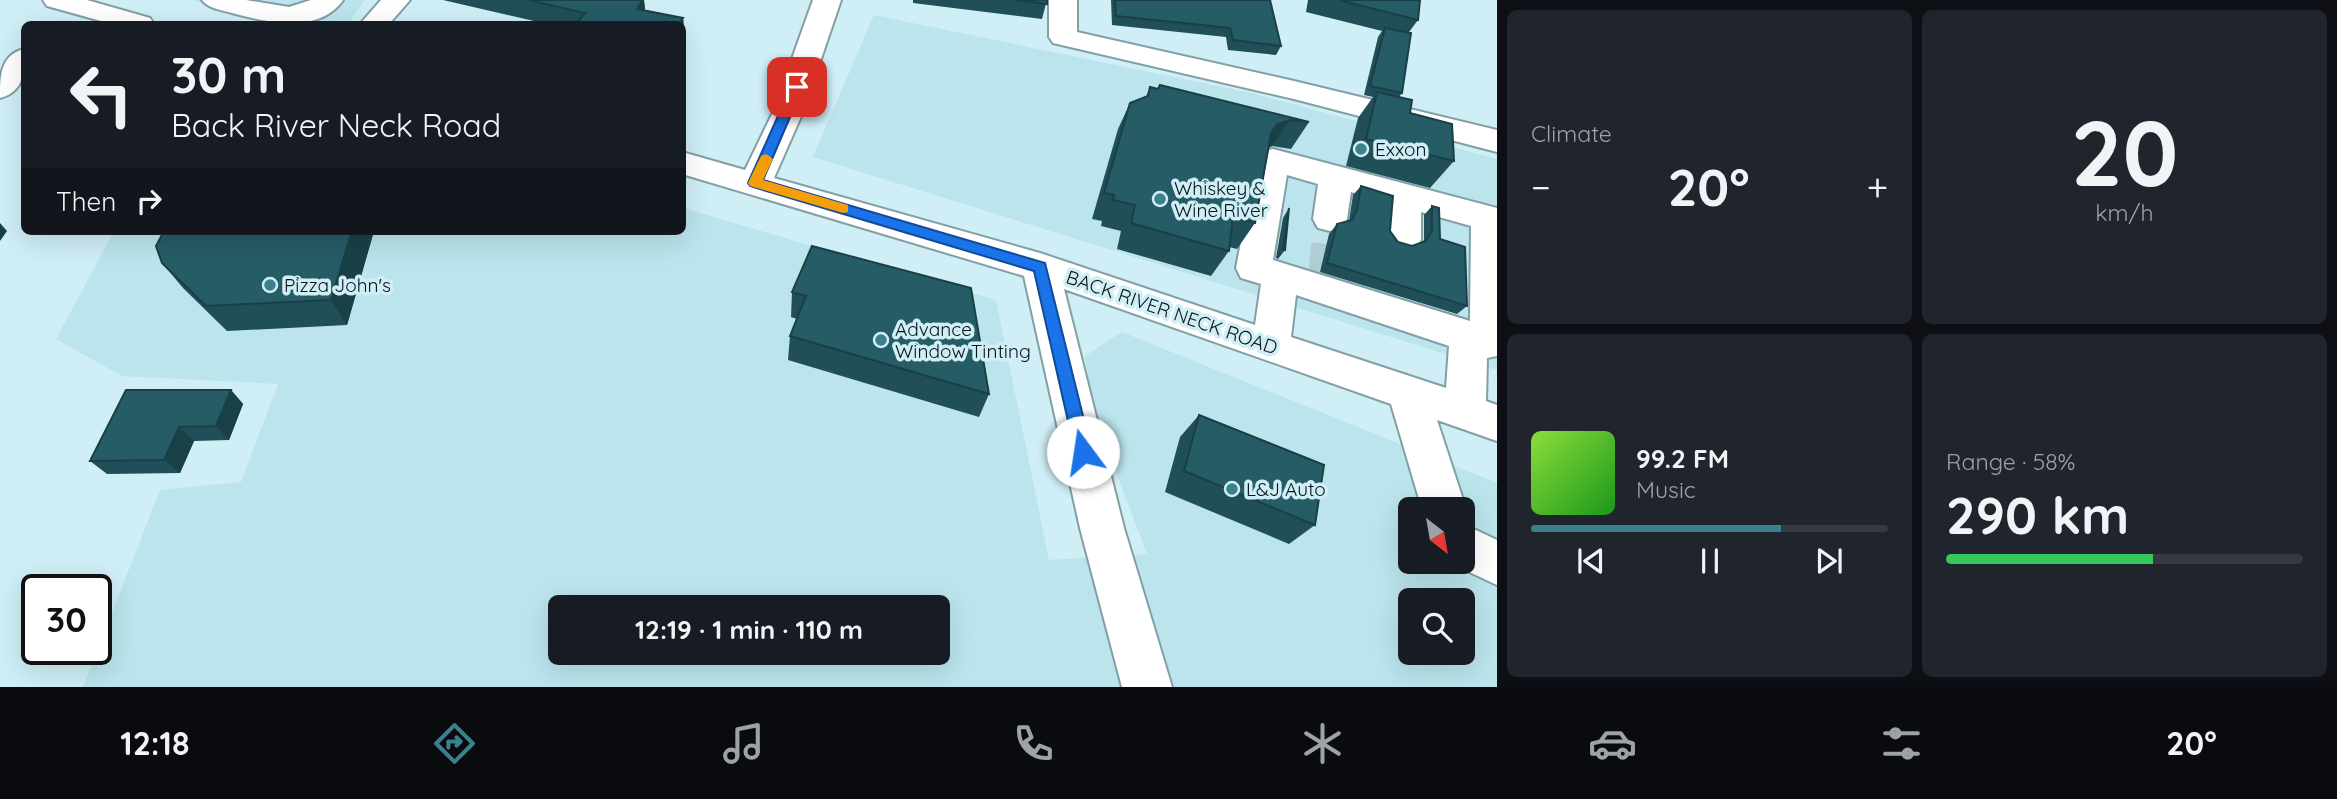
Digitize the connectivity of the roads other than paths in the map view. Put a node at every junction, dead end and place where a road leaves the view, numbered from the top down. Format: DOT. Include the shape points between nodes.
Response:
graph roads {
  1 [pos="216,0"];
  2 [pos="329,0"];
  3 [pos="396,0"];
  4 [pos="827,0"];
  5 [pos="1063,0"];
  6 [pos="118,8"];
  7 [pos="63,10"];
  8 [pos="136,21"];
  9 [pos="377,21"];
  10 [pos="21,62"];
  11 [pos="0,89"];
  12 [pos="1497,141"];
  13 [pos="686,164"];
  14 [pos="1336,177"];
  15 [pos="755,183"];
  16 [pos="1405,196"];
  17 [pos="1330,219"];
  18 [pos="1492,220"];
  19 [pos="1403,240"];
  20 [pos="1040,267"];
  21 [pos="1280,277"];
  22 [pos="1469,336"];
  23 [pos="1270,345"];
  24 [pos="1407,391"];
  25 [pos="1481,417"];
  26 [pos="1440,497"];
  27 [pos="1475,552"];
  28 [pos="1497,563"];
  29 [pos="1147,687"];
  1 -- 2 [label="street" via="284,17"];
  3 -- 9 [label="street"];
  4 -- 15 [label="street" via="788,112"];
  5 -- 12 [label="street" via="1063,37"];
  6 -- 7 [label="street"];
  6 -- 8 [label="street"];
  10 -- 11 [label="street"];
  13 -- 15 [label="street, BACK RIVER NECK ROAD"];
  14 -- 16 [label="street"];
  14 -- 17 [label="street"];
  14 -- 21 [label="street" via="1273,160 1254,268"];
  15 -- 20 [label="street, BACK RIVER NECK ROAD"];
  16 -- 18 [label="street"];
  16 -- 19 [label="street"];
  18 -- 22 [label="street" via="1489,343"];
  20 -- 23 [label="street, BACK RIVER NECK ROAD"];
  20 -- 29 [label="street" via="1102,528"];
  21 -- 22 [label="street" via="1323,283 1396,305"];
  21 -- 23 [label="street"];
  22 -- 25 [label="street"];
  23 -- 24 [label="street, BACK RIVER NECK ROAD"];
  24 -- 25 [label="street, BACK RIVER NECK ROAD"];
  24 -- 26 [label="street"];
  27 -- 28 [label="street"];
}
